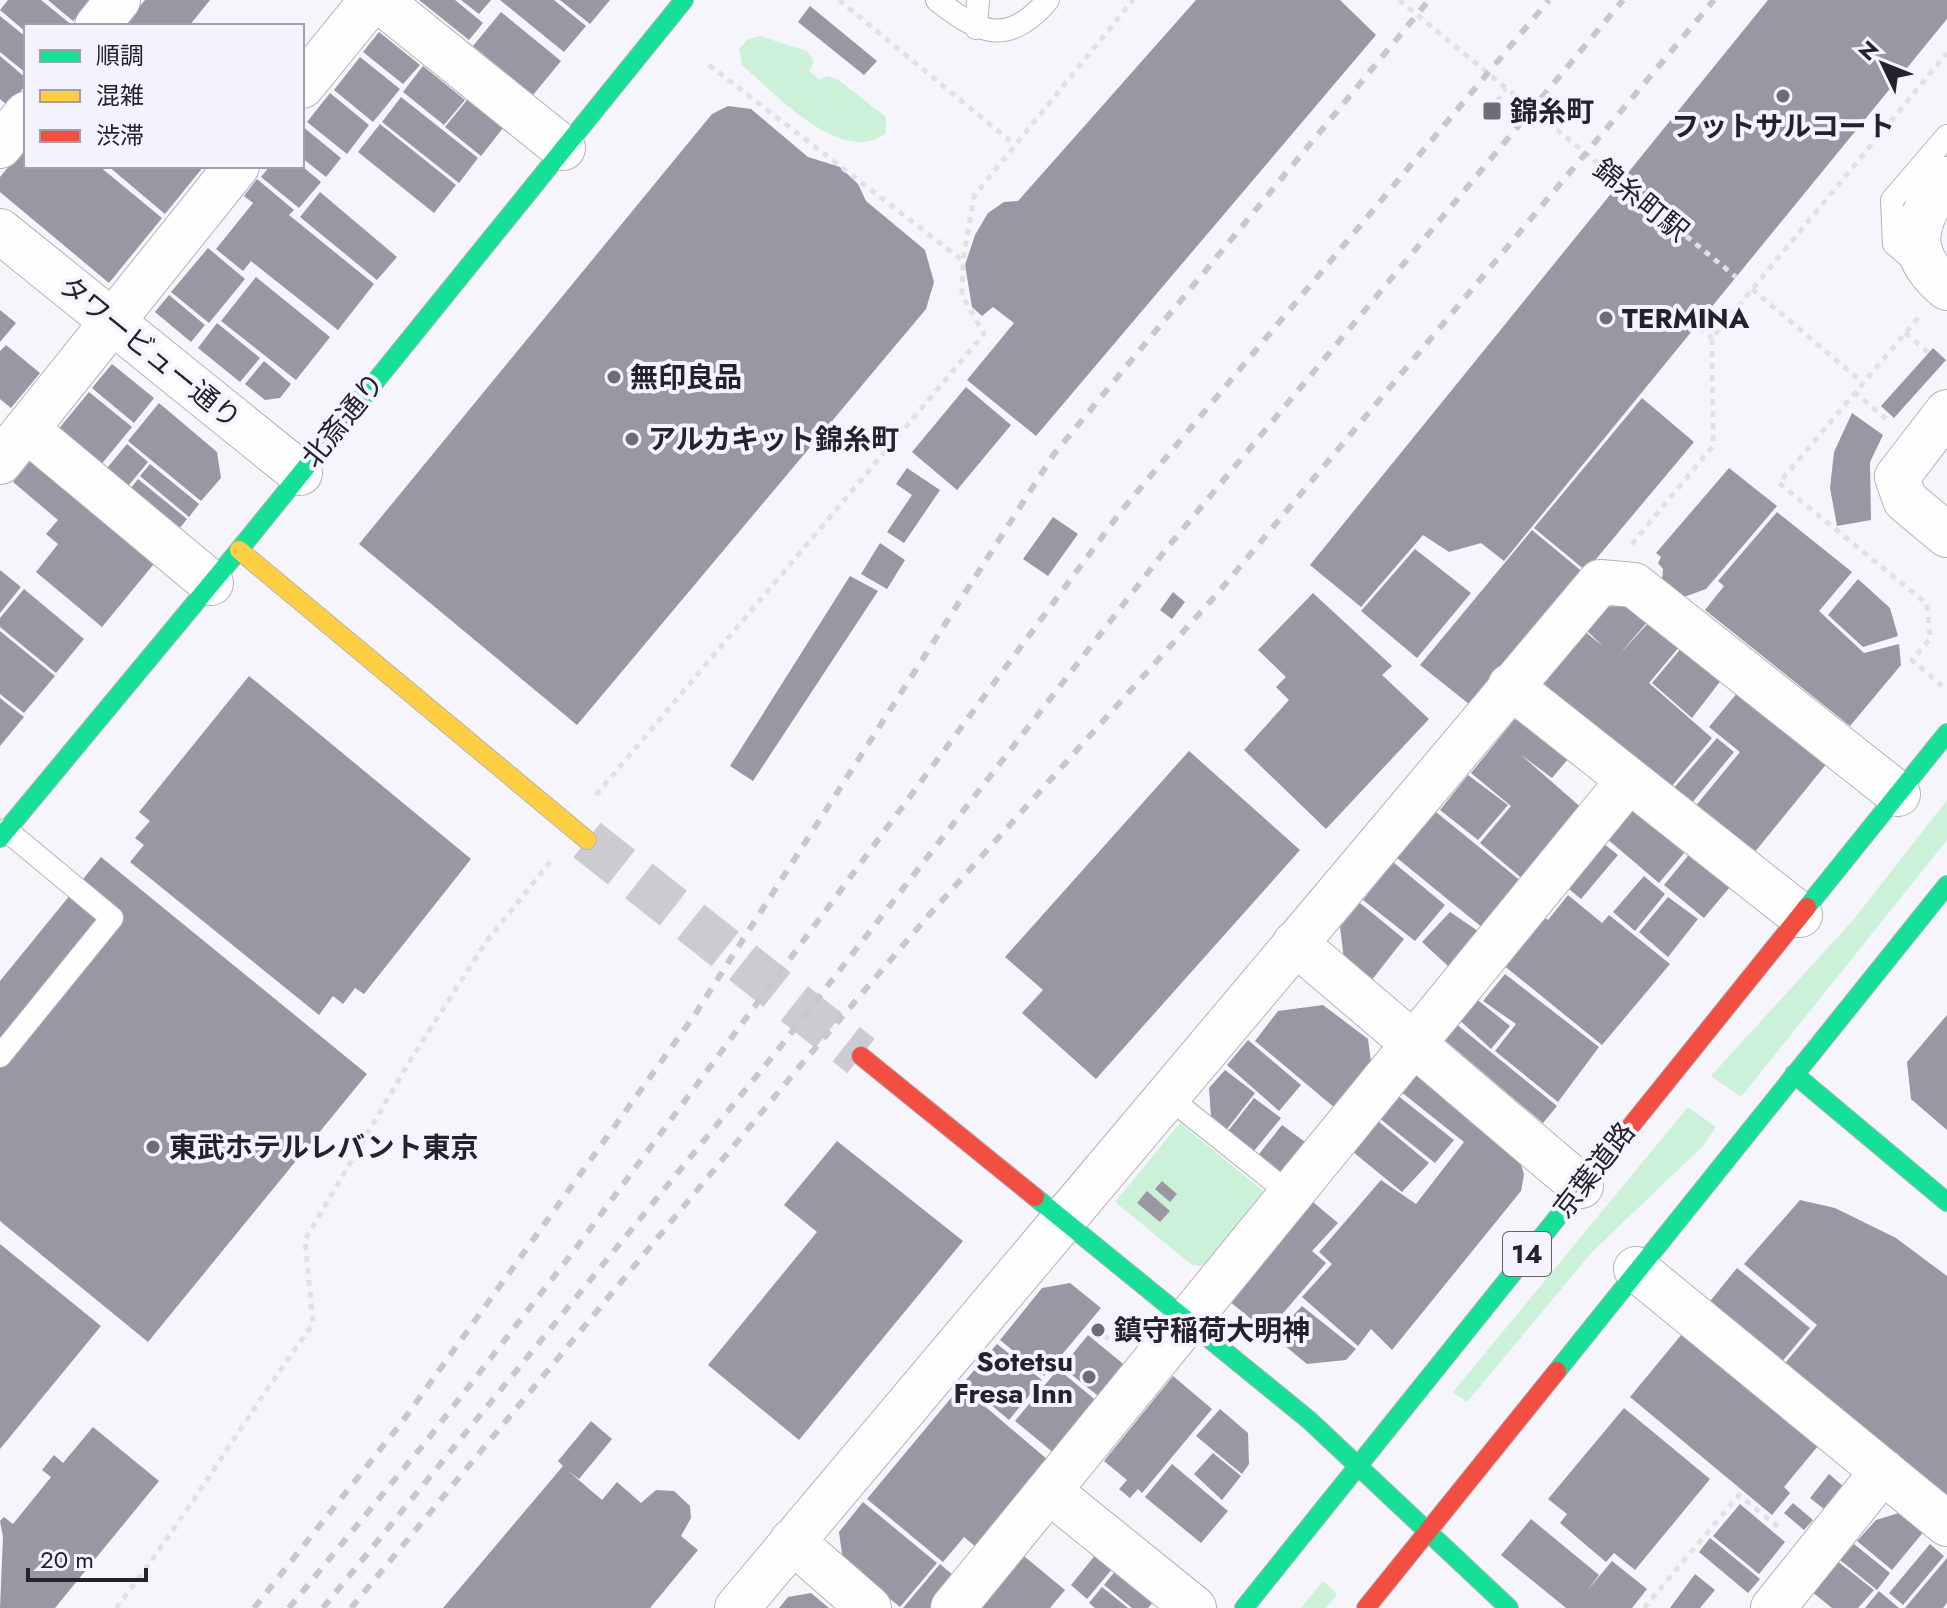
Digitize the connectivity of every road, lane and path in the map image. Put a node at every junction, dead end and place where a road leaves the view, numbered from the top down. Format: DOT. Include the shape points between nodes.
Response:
graph roads {
  1 [pos="118,0"];
  2 [pos="372,0"];
  3 [pos="379,0"];
  4 [pos="684,0"];
  5 [pos="839,0"];
  6 [pos="938,0"];
  7 [pos="978,0"];
  8 [pos="1048,0"];
  9 [pos="1133,0"];
  10 [pos="1399,0"];
  11 [pos="99,24"];
  12 [pos="976,28"];
  13 [pos="1947,53"];
  14 [pos="709,65"];
  15 [pos="304,84"];
  16 [pos="1506,88"];
  17 [pos="1497,101"];
  18 [pos="24,116"];
  19 [pos="1947,136"];
  20 [pos="1015,145"];
  21 [pos="0,146"];
  22 [pos="563,148"];
  23 [pos="235,168"];
  24 [pos="1947,179"];
  25 [pos="0,231"];
  26 [pos="963,260"];
  27 [pos="1736,277"];
  28 [pos="1941,284"];
  29 [pos="1752,289"];
  30 [pos="112,321"];
  31 [pos="1699,328"];
  32 [pos="1905,332"];
  33 [pos="1712,338"];
  34 [pos="1929,353"];
  35 [pos="1862,382"];
  36 [pos="1854,392"];
  37 [pos="1947,412"];
  38 [pos="1893,425"];
  39 [pos="7,451"];
  40 [pos="300,473"];
  41 [pos="1947,535"];
  42 [pos="239,550"];
  43 [pos="1600,582"];
  44 [pos="211,583"];
  45 [pos="1510,686"];
  46 [pos="1947,733"];
  47 [pos="1629,780"];
  48 [pos="1898,794"];
  49 [pos="596,795"];
  50 [pos="3,834"];
  51 [pos="587,840"];
  52 [pos="550,862"];
  53 [pos="1947,885"];
  54 [pos="1800,915"];
  55 [pos="1295,943"];
  56 [pos="1414,1043"];
  57 [pos="0,1056"];
  58 [pos="861,1056"];
  59 [pos="1794,1074"];
  60 [pos="1167,1096"];
  61 [pos="1581,1186"];
  62 [pos="1290,1194"];
  63 [pos="1947,1202"];
  64 [pos="1063,1220"];
  65 [pos="1636,1269"];
  66 [pos="1186,1320"];
  67 [pos="1359,1464"];
  68 [pos="1883,1471"];
  69 [pos="1049,1491"];
  70 [pos="1947,1524"];
  71 [pos="1427,1531"];
  72 [pos="792,1541"];
  73 [pos="1816,1557"];
  74 [pos="116,1608"];
  75 [pos="737,1608"];
  76 [pos="869,1608"];
  77 [pos="953,1608"];
  78 [pos="1194,1608"];
  79 [pos="1244,1608"];
  80 [pos="1366,1608"];
  81 [pos="1509,1608"];
  82 [pos="1644,1608"];
  83 [pos="1773,1608"];
  1 -- 11 [label="street"];
  2 -- 15 [label="street"];
  3 -- 22 [label="street"];
  4 -- 22 [label="main road, 北斎通り"];
  5 -- 20 [label="path"];
  6 -- 12 [label="lane"];
  7 -- 12 [label="lane"];
  8 -- 12 [label="lane" via="1031,20 1009,30"];
  9 -- 20 [label="path"];
  10 -- 16 [label="path, 錦糸町駅"];
  13 -- 29 [label="path"];
  14 -- 26 [label="path"];
  16 -- 17 [label="path"];
  16 -- 27 [label="path, 錦糸町駅"];
  18 -- 21 [label="street"];
  19 -- 28 [label="lane" via="1892,200 1894,244"];
  20 -- 26 [label="path" via="974,196"];
  22 -- 40 [label="main road, 北斎通り"];
  23 -- 30 [label="street"];
  24 -- 28 [label="street" via="1928,205 1918,233 1922,258"];
  25 -- 30 [label="street, タワービュー通り"];
  26 -- 49 [label="path" via="962,295 984,334"];
  29 -- 33 [label="path"];
  29 -- 35 [label="path"];
  30 -- 39 [label="street"];
  30 -- 40 [label="street, タワービュー通り"];
  31 -- 33 [label="path"];
  32 -- 34 [label="path"];
  33 -- 43 [label="path" via="1713,446"];
  36 -- 38 [label="path"];
  37 -- 41 [label="street" via="1897,477 1905,500"];
  39 -- 44 [label="street"];
  40 -- 42 [label="main road, 北斎通り"];
  42 -- 44 [label="main road, 北斎通り"];
  42 -- 51 [label="main road"];
  43 -- 45 [label="street"];
  43 -- 48 [label="street" via="1634,585"];
  44 -- 50 [label="main road, 北斎通り"];
  45 -- 47 [label="street"];
  45 -- 55 [label="street"];
  46 -- 48 [label="main road, 京葉道路 / 14"];
  47 -- 54 [label="street"];
  47 -- 56 [label="street"];
  48 -- 54 [label="main road, 京葉道路 / 14"];
  50 -- 57 [label="lane" via="112,918"];
  52 -- 74 [label="path" via="486,942 305,1240 313,1324 246,1415 174,1533"];
  53 -- 59 [label="main road"];
  54 -- 61 [label="main road, 京葉道路 / 14"];
  55 -- 56 [label="street"];
  55 -- 60 [label="street"];
  56 -- 61 [label="street"];
  56 -- 62 [label="street"];
  58 -- 64 [label="main road"];
  59 -- 63 [label="main road"];
  59 -- 65 [label="main road"];
  60 -- 62 [label="lane"];
  60 -- 64 [label="street"];
  61 -- 67 [label="main road, 京葉道路 / 14"];
  62 -- 66 [label="street"];
  64 -- 66 [label="main road"];
  64 -- 72 [label="street"];
  65 -- 68 [label="street"];
  65 -- 71 [label="main road"];
  66 -- 67 [label="main road"];
  66 -- 69 [label="street"];
  67 -- 71 [label="main road"];
  67 -- 79 [label="main road, 京葉道路 / 14"];
  68 -- 70 [label="street"];
  68 -- 73 [label="street"];
  69 -- 77 [label="street"];
  69 -- 78 [label="street"];
  71 -- 80 [label="main road"];
  71 -- 81 [label="main road"];
  72 -- 75 [label="street"];
  72 -- 76 [label="street"];
  73 -- 82 [label="path" via="1739,1495"];
  73 -- 83 [label="street"];
}
